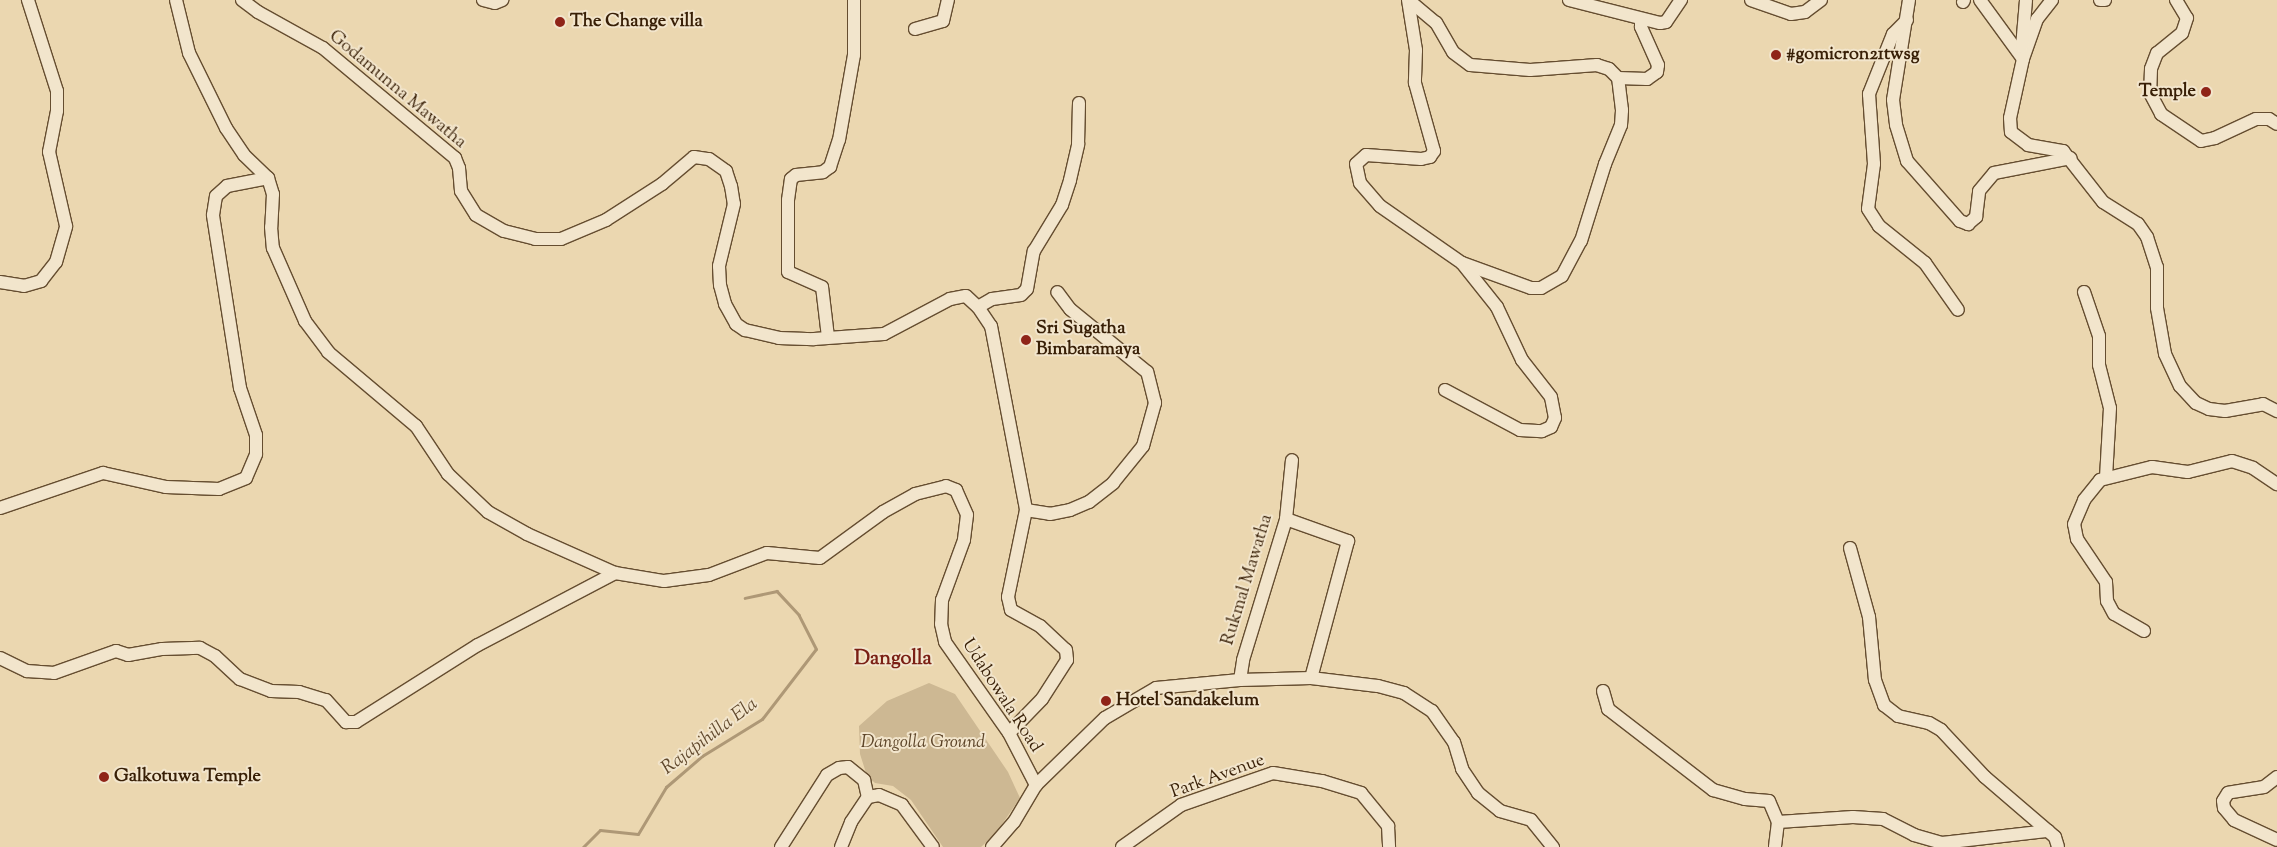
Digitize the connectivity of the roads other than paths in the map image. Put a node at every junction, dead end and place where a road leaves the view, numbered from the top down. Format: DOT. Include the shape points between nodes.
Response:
graph roads {
  1 [pos="28,0"];
  2 [pos="176,0"];
  3 [pos="242,0"];
  4 [pos="483,0"];
  5 [pos="502,0"];
  6 [pos="854,0"];
  7 [pos="948,0"];
  8 [pos="1409,0"];
  9 [pos="1569,0"];
  10 [pos="1682,0"];
  11 [pos="1751,0"];
  12 [pos="1821,0"];
  13 [pos="1909,0"];
  14 [pos="1980,0"];
  15 [pos="2026,0"];
  16 [pos="2052,0"];
  17 [pos="2100,0"];
  18 [pos="2105,0"];
  19 [pos="2176,0"];
  20 [pos="1641,19"];
  21 [pos="1907,20"];
  22 [pos="915,29"];
  23 [pos="2022,58"];
  24 [pos="1618,78"];
  25 [pos="1079,104"];
  26 [pos="2277,124"];
  27 [pos="2070,158"];
  28 [pos="268,178"];
  29 [pos="1462,263"];
  30 [pos="0,282"];
  31 [pos="1057,292"];
  32 [pos="2084,292"];
  33 [pos="978,307"];
  34 [pos="1958,310"];
  35 [pos="828,337"];
  36 [pos="1445,390"];
  37 [pos="2277,411"];
  38 [pos="1292,460"];
  39 [pos="2106,478"];
  40 [pos="2277,484"];
  41 [pos="0,508"];
  42 [pos="1026,510"];
  43 [pos="1286,520"];
  44 [pos="1850,548"];
  45 [pos="615,573"];
  46 [pos="2144,631"];
  47 [pos="0,658"];
  48 [pos="1311,678"];
  49 [pos="1240,680"];
  50 [pos="1603,691"];
  51 [pos="1009,733"];
  52 [pos="2277,777"];
  53 [pos="1036,785"];
  54 [pos="868,798"];
  55 [pos="1778,822"];
  56 [pos="2048,831"];
  57 [pos="2277,840"];
  58 [pos="780,847"];
  59 [pos="841,847"];
  60 [pos="933,847"];
  61 [pos="992,847"];
  62 [pos="1122,847"];
  63 [pos="1388,847"];
  64 [pos="1552,847"];
  65 [pos="1775,847"];
  66 [pos="2058,847"];
  1 -- 30 [label="street" via="57,91 57,111 49,152 66,226 56,262 41,281 24,286"];
  2 -- 28 [label="street" via="189,54 226,128 244,155"];
  3 -- 35 [label="street, Godamunna Mawatha" via="324,48 455,158 460,168 461,191 476,215 504,231 535,239 561,240 606,220 662,184 694,157 708,159 726,171 731,186 734,204 719,266 725,304 736,324 745,330 780,338"];
  4 -- 5 [label="street" via="495,3"];
  6 -- 35 [label="street" via="854,55 836,149 830,167 822,172 796,174 791,179 788,200 788,272 822,286"];
  7 -- 22 [label="street" via="943,21"];
  8 -- 24 [label="street" via="1436,22 1453,52 1470,65 1530,70 1597,65 1609,69"];
  8 -- 29 [label="street" via="1416,50 1415,82 1434,151 1430,157 1421,159 1366,155 1356,164 1356,173 1360,183 1380,206"];
  9 -- 20 [label="street"];
  10 -- 20 [label="street" via="1666,22 1660,24"];
  11 -- 12 [label="street" via="1791,14 1805,12"];
  13 -- 21 [label="street"];
  14 -- 23 [label="street"];
  15 -- 23 [label="street"];
  16 -- 23 [label="street" via="2037,19"];
  17 -- 18 [label="street"];
  19 -- 26 [label="street" via="2187,18 2182,32 2157,53 2151,69 2150,93 2161,114 2201,141 2256,119 2269,119"];
  20 -- 24 [label="street" via="1641,27 1658,65 1657,72 1648,79"];
  21 -- 27 [label="street" via="1893,100 1896,125 1907,161 1960,221 1968,224 1976,216 1979,191 1994,174"];
  21 -- 34 [label="street" via="1893,34 1869,94 1874,164 1868,209 1879,226 1925,264"];
  23 -- 27 [label="street" via="2010,118 2011,132 2028,145 2063,151"];
  24 -- 29 [label="street" via="1621,125 1605,164 1582,241 1562,276 1541,288 1531,288"];
  25 -- 33 [label="street" via="1078,144 1070,180 1062,205 1034,251 1027,289 1021,296 992,300"];
  27 -- 37 [label="street" via="2103,202 2138,224 2147,237 2157,267 2157,308 2165,354 2180,386 2196,403 2209,409 2225,411 2264,404"];
  28 -- 41 [label="street" via="227,186 216,196 213,215 240,388 256,436 256,454 246,478 219,489 184,488 166,487 103,472"];
  28 -- 45 [label="street" via="273,194 270,227 273,248 305,320 328,352 416,426 448,474 488,512 527,534"];
  29 -- 36 [label="street" via="1497,307 1522,360 1551,397 1555,418 1551,427 1542,431 1520,430"];
  31 -- 42 [label="street" via="1070,309 1147,372 1154,403 1143,446 1113,482 1089,502 1070,510 1050,514"];
  32 -- 39 [label="street" via="2099,336 2099,365 2110,408"];
  33 -- 35 [label="street, Godamunna Mawatha" via="966,296 950,299 884,334"];
  33 -- 42 [label="street" via="990,326"];
  38 -- 43 [label="street, Rukmal Mawatha"];
  39 -- 40 [label="street" via="2152,468 2188,472 2232,461 2253,468"];
  39 -- 46 [label="street" via="2100,480 2084,500 2074,524 2106,582 2107,601 2114,614"];
  42 -- 51 [label="street" via="1008,597 1011,610 1040,626 1066,650 1067,660 1042,699"];
  43 -- 48 [label="street" via="1348,541"];
  43 -- 49 [label="street, Rukmal Mawatha" via="1243,660"];
  44 -- 56 [label="street" via="1869,616 1875,680 1884,705 1898,716 1929,723 1940,730 1985,777"];
  45 -- 47 [label="street" via="478,645 356,722 346,722 326,700 299,692 271,691 240,680 215,656 200,648 162,649 128,655 116,651 54,673 27,671"];
  45 -- 51 [label="street, Udabowala Road" via="664,581 709,575 766,553 820,558 883,512 915,494 946,486 956,490 966,515 964,540 942,600 941,624 945,642"];
  48 -- 49 [label="street"];
  48 -- 64 [label="street" via="1378,686 1404,694 1432,710 1454,742 1462,769 1478,793 1500,811 1531,820"];
  49 -- 53 [label="street" via="1156,688 1105,718"];
  50 -- 55 [label="street" via="1608,709 1713,790 1745,799 1769,801"];
  51 -- 53 [label="street, Udabowala Road"];
  52 -- 57 [label="street" via="2264,787 2228,793 2223,801 2224,808 2234,820"];
  53 -- 61 [label="street" via="1014,822"];
  54 -- 58 [label="street" via="864,780 848,767 839,768 828,775"];
  54 -- 59 [label="street" via="851,822"];
  54 -- 60 [label="street" via="879,795 902,805"];
  55 -- 56 [label="street" via="1853,817 1883,819 1914,835 1942,844"];
  55 -- 65 [label="street"];
  56 -- 66 [label="street" via="2055,837"];
  62 -- 63 [label="street, Park Avenue" via="1181,804 1273,773 1322,781 1361,793 1388,826"];
}
